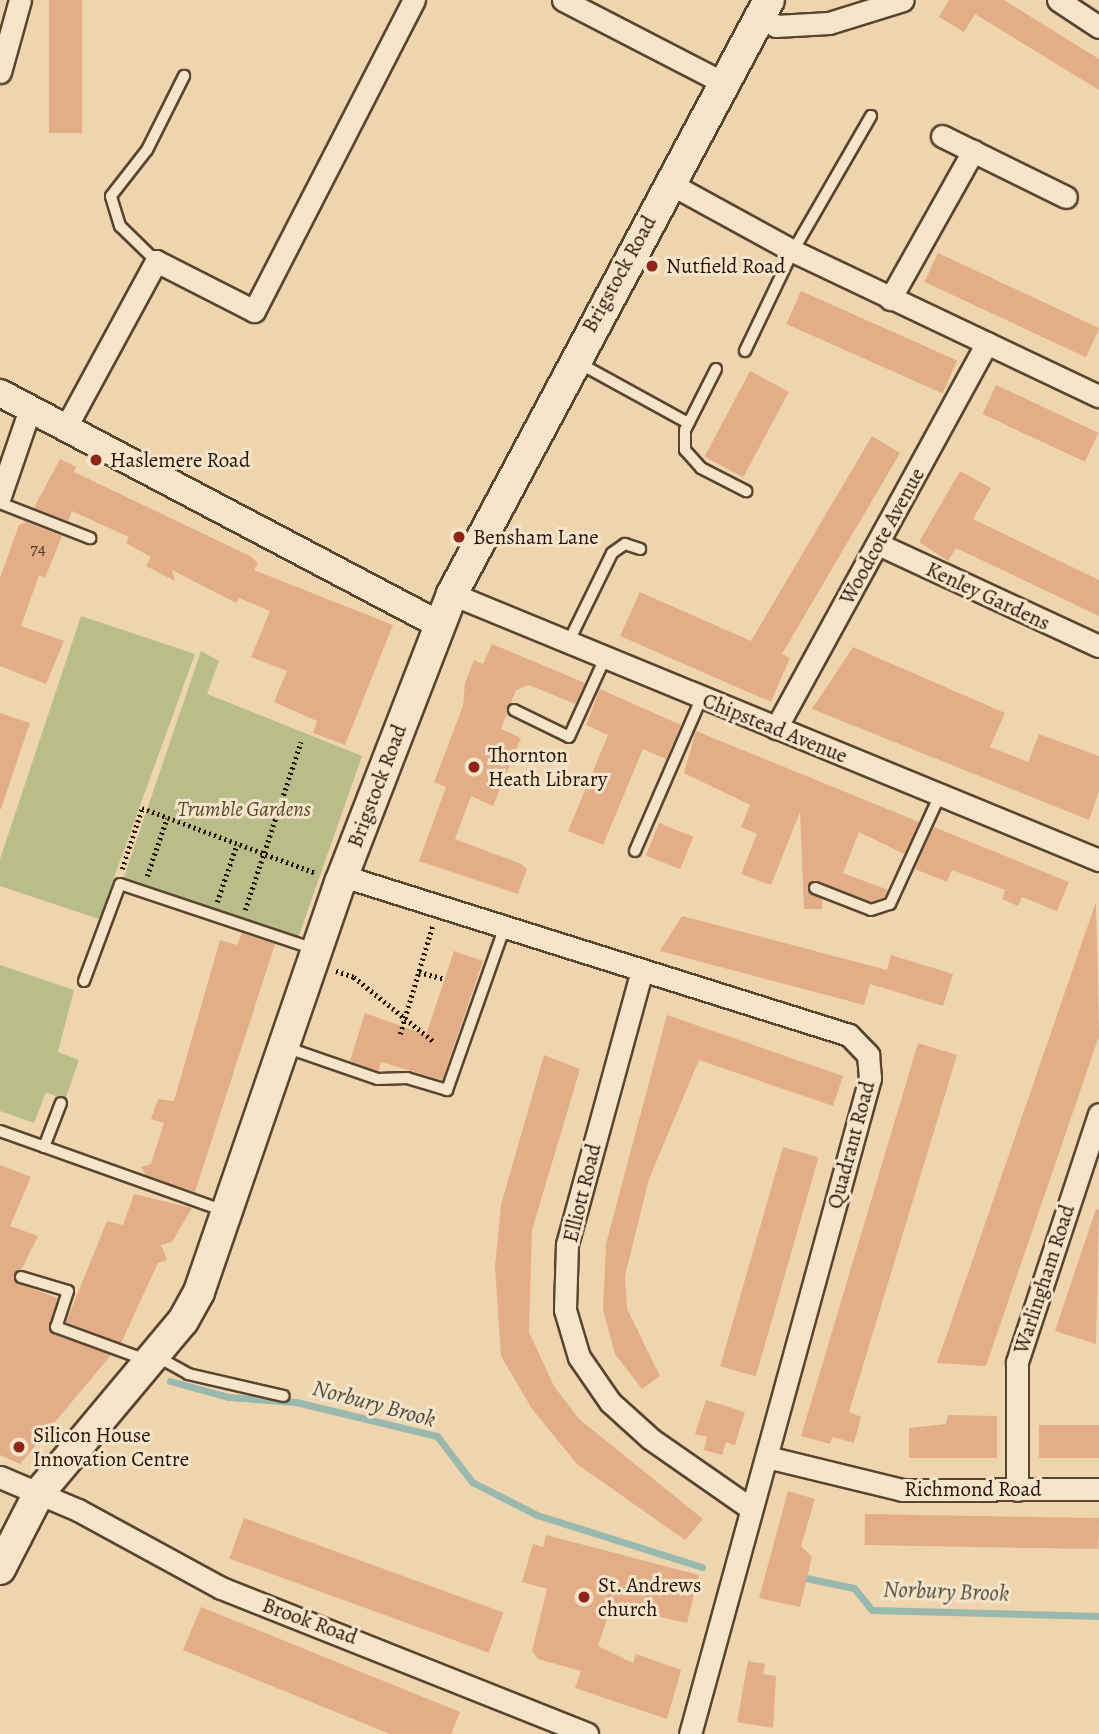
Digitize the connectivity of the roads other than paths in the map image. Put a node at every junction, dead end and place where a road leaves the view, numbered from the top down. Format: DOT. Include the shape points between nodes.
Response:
graph roads {
  1 [pos="20,0"];
  2 [pos="414,0"];
  3 [pos="563,0"];
  4 [pos="903,0"];
  5 [pos="1058,0"];
  6 [pos="765,8"];
  7 [pos="1099,27"];
  8 [pos="0,72"];
  9 [pos="184,76"];
  10 [pos="724,83"];
  11 [pos="871,116"];
  12 [pos="942,135"];
  13 [pos="973,151"];
  14 [pos="669,183"];
  15 [pos="1066,198"];
  16 [pos="793,250"];
  17 [pos="156,261"];
  18 [pos="890,299"];
  19 [pos="986,343"];
  20 [pos="745,351"];
  21 [pos="573,359"];
  22 [pos="716,369"];
  23 [pos="0,393"];
  24 [pos="1099,396"];
  25 [pos="30,409"];
  26 [pos="688,423"];
  27 [pos="66,427"];
  28 [pos="746,491"];
  29 [pos="0,496"];
  30 [pos="0,503"];
  31 [pos="90,538"];
  32 [pos="878,544"];
  33 [pos="640,549"];
  34 [pos="452,594"];
  35 [pos="439,624"];
  36 [pos="568,643"];
  37 [pos="1099,646"];
  38 [pos="604,658"];
  39 [pos="702,697"];
  40 [pos="514,710"];
  41 [pos="776,728"];
  42 [pos="940,795"];
  43 [pos="635,851"];
  44 [pos="1099,860"];
  45 [pos="341,879"];
  46 [pos="815,888"];
  47 [pos="503,929"];
  48 [pos="314,957"];
  49 [pos="642,970"];
  50 [pos="84,981"];
  51 [pos="283,1046"];
  52 [pos="61,1103"];
  53 [pos="1099,1114"];
  54 [pos="0,1131"];
  55 [pos="44,1147"];
  56 [pos="228,1212"];
  57 [pos="21,1276"];
  58 [pos="151,1358"];
  59 [pos="283,1396"];
  60 [pos="767,1457"];
  61 [pos="0,1477"];
  62 [pos="1099,1489"];
  63 [pos="1017,1490"];
  64 [pos="39,1493"];
  65 [pos="750,1508"];
  66 [pos="0,1569"];
  67 [pos="587,1734"];
  68 [pos="690,1734"];
  1 -- 8 [label="street"];
  2 -- 17 [label="street" via="254,311"];
  3 -- 10 [label="street"];
  4 -- 6 [label="street" via="829,23 776,26"];
  5 -- 7 [label="street"];
  6 -- 10 [label="main road, Brigstock Road"];
  9 -- 17 [label="lane" via="147,150 111,196 120,226"];
  10 -- 14 [label="main road, Brigstock Road"];
  11 -- 16 [label="lane"];
  12 -- 13 [label="street"];
  13 -- 15 [label="street"];
  13 -- 18 [label="street"];
  14 -- 16 [label="street"];
  14 -- 21 [label="main road, Brigstock Road"];
  16 -- 18 [label="street"];
  16 -- 20 [label="lane"];
  17 -- 27 [label="street"];
  18 -- 19 [label="street"];
  19 -- 24 [label="street"];
  19 -- 32 [label="street, Woodcote Avenue"];
  21 -- 26 [label="lane"];
  21 -- 34 [label="main road, Brigstock Road"];
  22 -- 26 [label="lane"];
  23 -- 25 [label="street"];
  25 -- 27 [label="street"];
  25 -- 29 [label="street"];
  26 -- 28 [label="lane" via="688,457"];
  27 -- 35 [label="street"];
  30 -- 31 [label="lane"];
  32 -- 37 [label="street, Kenley Gardens"];
  32 -- 41 [label="street, Woodcote Avenue"];
  33 -- 36 [label="lane" via="625,544 612,553"];
  34 -- 35 [label="main road, Brigstock Road"];
  34 -- 36 [label="street, Chipstead Avenue"];
  35 -- 45 [label="main road, Brigstock Road"];
  36 -- 38 [label="street, Chipstead Avenue"];
  38 -- 39 [label="street, Chipstead Avenue"];
  38 -- 40 [label="lane" via="569,737"];
  39 -- 41 [label="street, Chipstead Avenue"];
  39 -- 43 [label="lane"];
  41 -- 42 [label="street, Chipstead Avenue"];
  42 -- 44 [label="street, Chipstead Avenue"];
  42 -- 46 [label="lane" via="890,905 871,910"];
  45 -- 47 [label="street, Quadrant Road"];
  45 -- 48 [label="main road, Brigstock Road"];
  47 -- 49 [label="street, Quadrant Road"];
  47 -- 51 [label="lane" via="447,1090 407,1077 378,1079"];
  48 -- 50 [label="lane" via="213,915 120,884"];
  48 -- 51 [label="main road, Brigstock Road"];
  49 -- 60 [label="street, Quadrant Road" via="849,1035 871,1065"];
  49 -- 65 [label="street, Elliott Road" via="567,1245 565,1310 579,1357 610,1402 661,1447"];
  51 -- 56 [label="main road, Brigstock Road"];
  52 -- 55 [label="lane"];
  53 -- 63 [label="street, Warlingham Road" via="1017,1362"];
  54 -- 55 [label="lane"];
  55 -- 56 [label="lane"];
  56 -- 58 [label="main road, Brigstock Road" via="199,1292"];
  57 -- 58 [label="lane" via="68,1291 56,1327"];
  58 -- 59 [label="lane" via="188,1374"];
  58 -- 64 [label="main road, Brigstock Road"];
  60 -- 63 [label="street, Richmond Road" via="902,1490"];
  60 -- 65 [label="street, Quadrant Road"];
  61 -- 64 [label="street, Brook Road"];
  62 -- 63 [label="street, Richmond Road"];
  64 -- 66 [label="main road, Brigstock Road"];
  64 -- 67 [label="street, Brook Road" via="221,1588"];
  65 -- 68 [label="street, Quadrant Road"];
}
